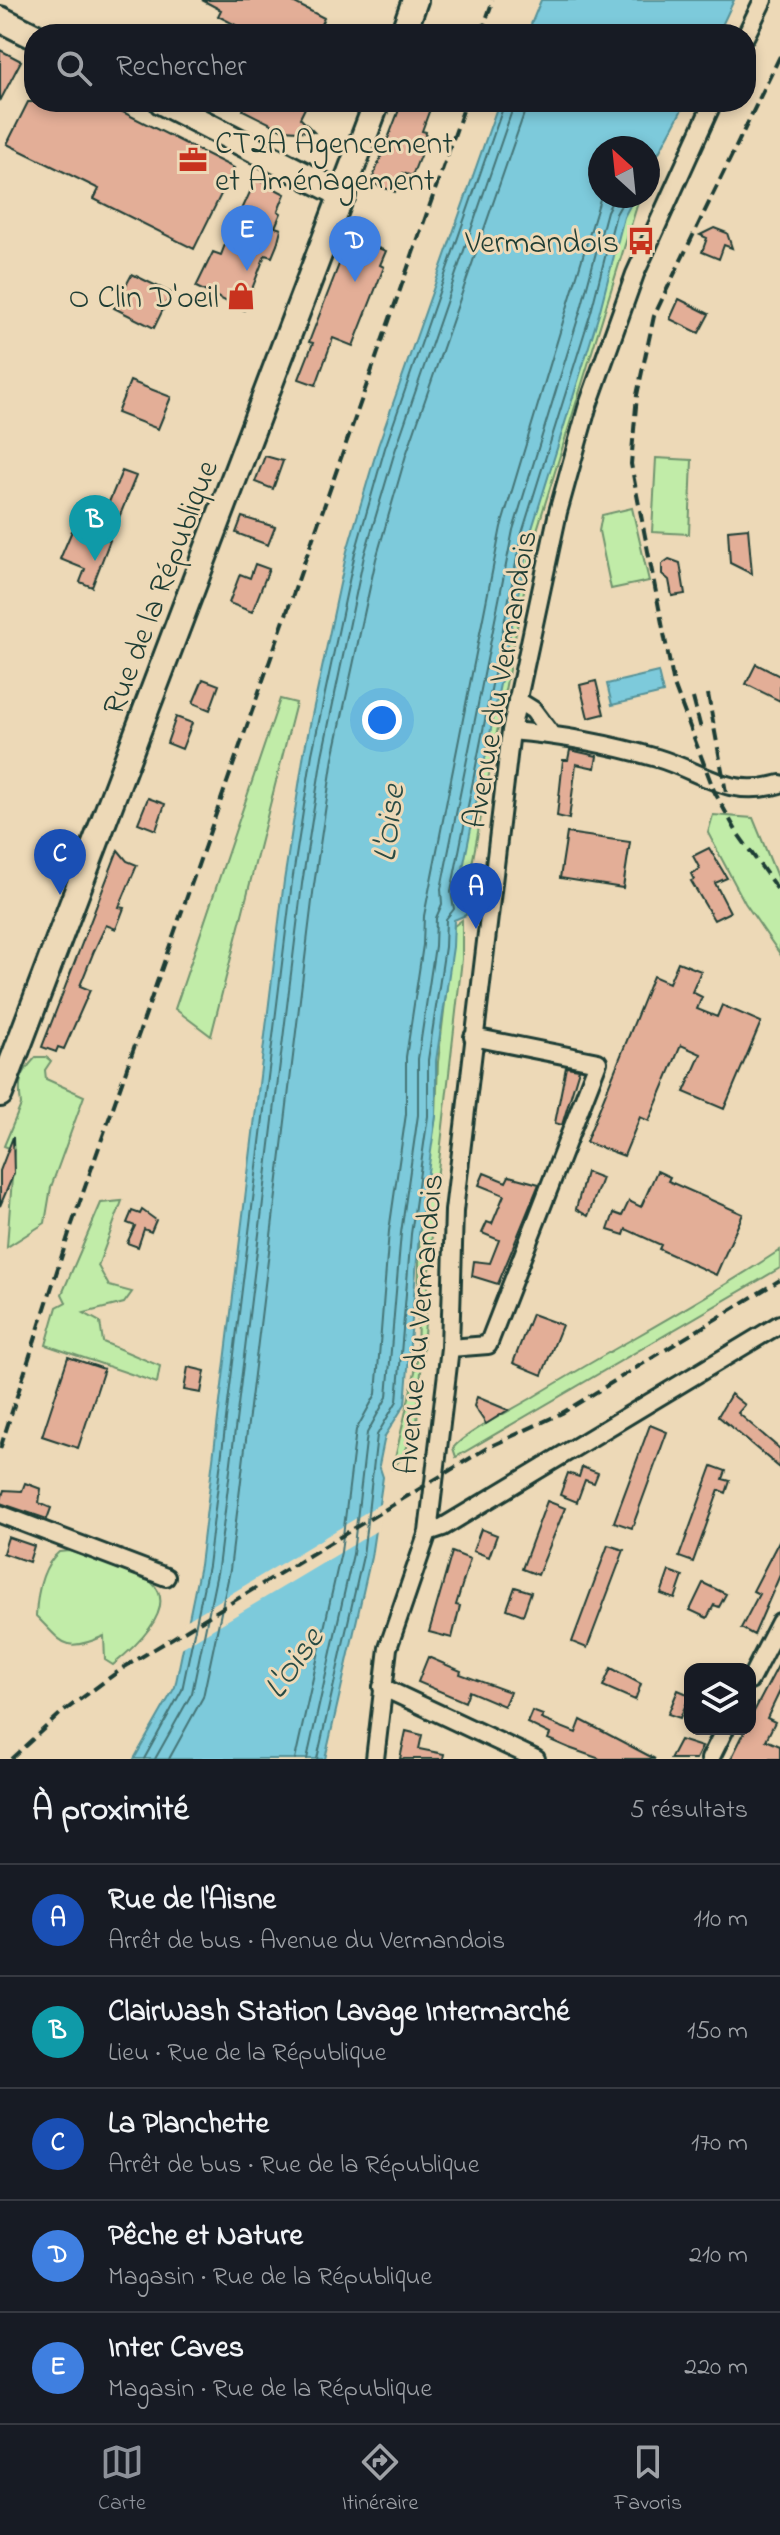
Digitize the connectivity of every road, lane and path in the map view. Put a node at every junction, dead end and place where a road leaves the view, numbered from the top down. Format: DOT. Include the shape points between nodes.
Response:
graph roads {
  1 [pos="415,0"];
  2 [pos="763,0"];
  3 [pos="0,19"];
  4 [pos="407,24"];
  5 [pos="751,24"];
  6 [pos="24,31"];
  7 [pos="181,112"];
  8 [pos="373,112"];
  9 [pos="708,112"];
  10 [pos="343,195"];
  11 [pos="517,700"];
  12 [pos="511,731"];
  13 [pos="551,734"];
  14 [pos="780,784"];
  15 [pos="473,1037"];
  16 [pos="5,1068"];
  17 [pos="0,1094"];
  18 [pos="780,1324"];
  19 [pos="450,1348"];
  20 [pos="0,1514"];
  21 [pos="428,1532"];
  22 [pos="166,1577"];
  23 [pos="780,1622"];
  24 [pos="756,1668"];
  25 [pos="382,1687"];
  26 [pos="722,1735"];
  27 [pos="375,1759"];
  28 [pos="536,1759"];
  29 [pos="710,1759"];
  1 -- 4 [label="main road"];
  2 -- 5 [label="street"];
  3 -- 6 [label="main road"];
  7 -- 10 [label="main road"];
  8 -- 10 [label="main road, Rue de la République"];
  9 -- 11 [label="street, Avenue du Vermandois" via="635,274 587,408"];
  10 -- 16 [label="main road, Rue de la République"];
  11 -- 12 [label="street, Avenue du Vermandois"];
  11 -- 13 [label="street" via="533,710"];
  12 -- 13 [label="street"];
  12 -- 15 [label="street, Avenue du Vermandois"];
  13 -- 14 [label="street" via="657,758 724,786 746,790"];
  15 -- 19 [label="street, Avenue du Vermandois" via="454,1211"];
  15 -- 19 [label="street" via="598,1062 488,1345"];
  16 -- 17 [label="main road, Rue de la République"];
  18 -- 21 [label="street"];
  19 -- 21 [label="street, Avenue du Vermandois"];
  20 -- 22 [label="street"];
  21 -- 25 [label="street, Avenue du Vermandois" via="388,1648"];
  23 -- 24 [label="street"];
  25 -- 27 [label="street, Avenue du Vermandois"];
  25 -- 28 [label="street"];
  26 -- 29 [label="street"];
}
